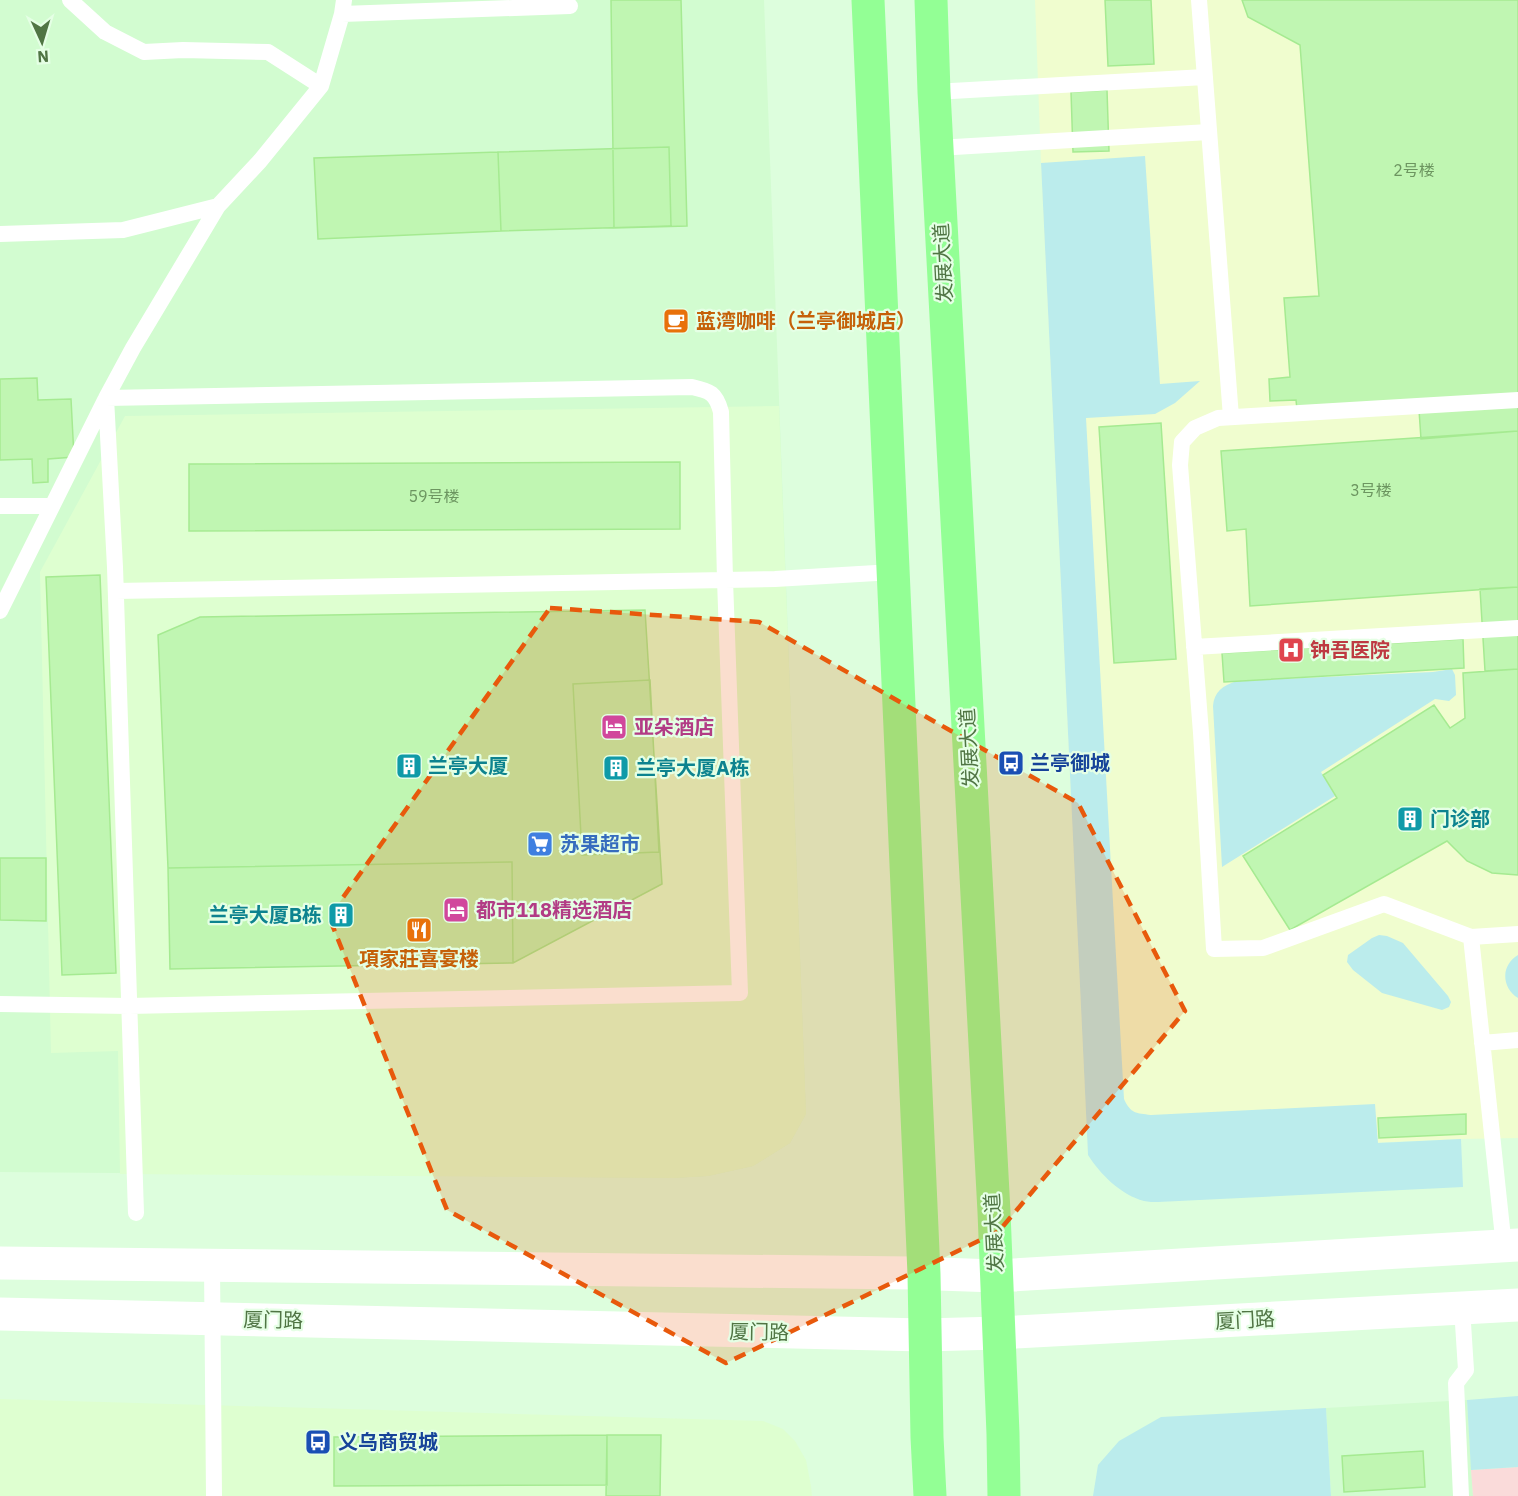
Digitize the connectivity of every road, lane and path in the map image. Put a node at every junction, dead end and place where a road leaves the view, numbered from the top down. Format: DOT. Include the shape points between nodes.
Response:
graph roads {
  1 [pos="70,0"];
  2 [pos="868,0"];
  3 [pos="931,0"];
  4 [pos="1199,0"];
  5 [pos="570,6"];
  6 [pos="343,7"];
  7 [pos="1205,77"];
  8 [pos="321,86"];
  9 [pos="934,92"];
  10 [pos="1209,132"];
  11 [pos="937,148"];
  12 [pos="218,206"];
  13 [pos="0,234"];
  14 [pos="106,398"];
  15 [pos="1518,400"];
  16 [pos="1231,417"];
  17 [pos="0,506"];
  18 [pos="52,506"];
  19 [pos="893,572"];
  20 [pos="725,580"];
  21 [pos="116,591"];
  22 [pos="0,611"];
  23 [pos="1518,628"];
  24 [pos="1194,647"];
  25 [pos="1518,934"];
  26 [pos="1471,937"];
  27 [pos="0,1004"];
  28 [pos="129,1006"];
  29 [pos="1518,1040"];
  30 [pos="1482,1043"];
  31 [pos="136,1213"];
  32 [pos="1511,1246"];
  33 [pos="0,1263"];
  34 [pos="212,1265"];
  35 [pos="924,1274"];
  36 [pos="996,1276"];
  37 [pos="1518,1305"];
  38 [pos="1462,1308"];
  39 [pos="0,1314"];
  40 [pos="212,1318"];
  41 [pos="999,1334"];
  42 [pos="924,1335"];
  43 [pos="214,1496"];
  44 [pos="930,1496"];
  45 [pos="1004,1496"];
  46 [pos="1461,1496"];
  1 -- 8 [label="lane" via="105,32 144,52 268,52"];
  2 -- 19 [label="main road"];
  3 -- 9 [label="main road, 发展大道"];
  4 -- 7 [label="lane"];
  5 -- 6 [label="lane"];
  6 -- 8 [label="lane"];
  7 -- 9 [label="lane"];
  7 -- 10 [label="lane"];
  8 -- 12 [label="lane"];
  9 -- 11 [label="main road, 发展大道"];
  10 -- 11 [label="lane"];
  10 -- 16 [label="lane"];
  11 -- 36 [label="main road, 发展大道"];
  12 -- 13 [label="lane" via="123,230"];
  12 -- 14 [label="lane"];
  14 -- 18 [label="lane"];
  14 -- 20 [label="lane" via="692,387 709,391 721,412"];
  14 -- 21 [label="lane"];
  15 -- 16 [label="lane"];
  16 -- 24 [label="lane" via="1195,428 1182,442 1180,465"];
  17 -- 18 [label="lane"];
  18 -- 22 [label="lane"];
  19 -- 20 [label="lane"];
  19 -- 35 [label="main road"];
  20 -- 21 [label="lane"];
  20 -- 28 [label="lane" via="740,993"];
  21 -- 28 [label="lane"];
  23 -- 24 [label="lane"];
  24 -- 26 [label="lane" via="1214,949 1263,948 1384,904"];
  25 -- 26 [label="lane"];
  26 -- 30 [label="lane"];
  27 -- 28 [label="lane"];
  28 -- 31 [label="lane"];
  29 -- 30 [label="lane"];
  30 -- 32 [label="lane"];
  32 -- 36 [label="street"];
  33 -- 34 [label="street"];
  34 -- 35 [label="street"];
  34 -- 40 [label="lane"];
  35 -- 36 [label="street"];
  35 -- 42 [label="main road"];
  36 -- 41 [label="main road, 发展大道"];
  37 -- 38 [label="street, 厦门路"];
  38 -- 41 [label="street, 厦门路"];
  38 -- 46 [label="lane" via="1466,1370 1456,1383"];
  39 -- 40 [label="street, 厦门路"];
  40 -- 42 [label="street, 厦门路"];
  40 -- 43 [label="lane"];
  41 -- 42 [label="street, 厦门路"];
  41 -- 45 [label="main road, 发展大道"];
  42 -- 44 [label="main road"];
}
